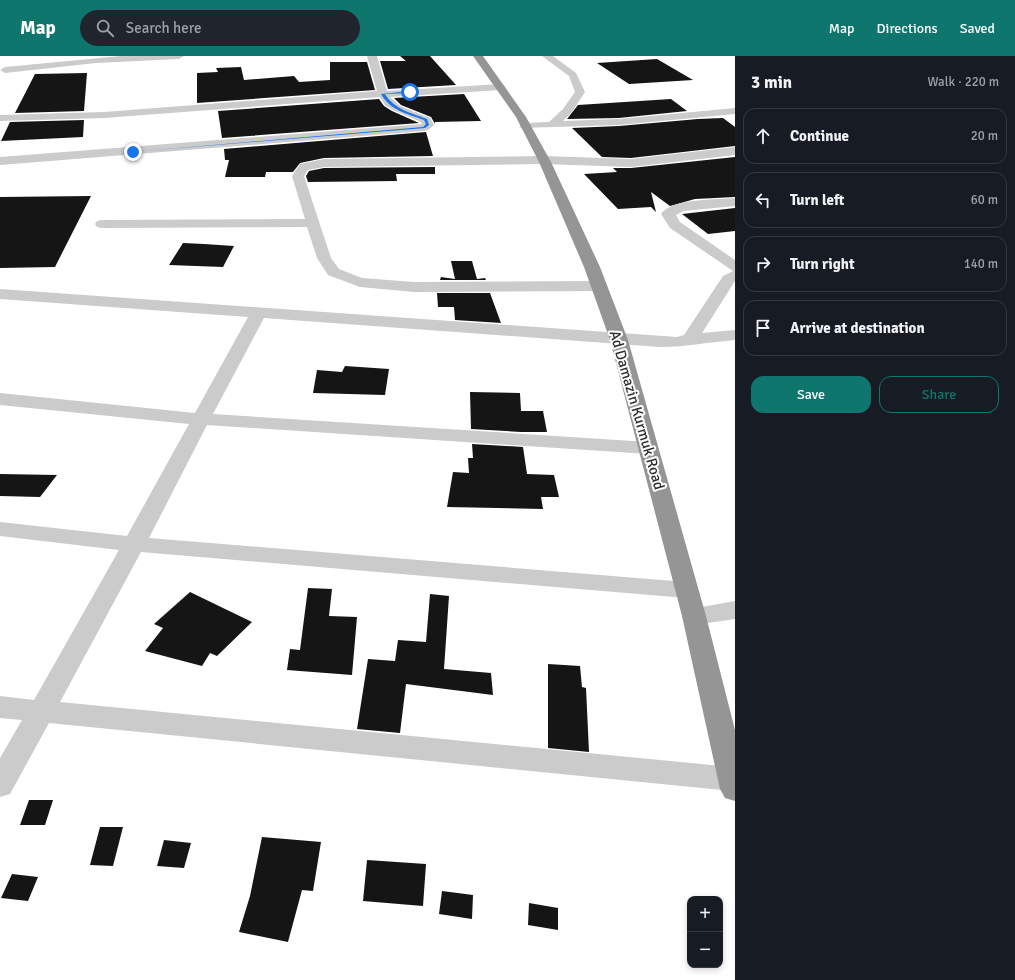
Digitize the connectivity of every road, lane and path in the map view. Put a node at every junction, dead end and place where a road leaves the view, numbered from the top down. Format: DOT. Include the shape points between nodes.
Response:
graph roads {
  1 [pos="179,56"];
  2 [pos="372,56"];
  3 [pos="478,56"];
  4 [pos="547,56"];
  5 [pos="0,80"];
  6 [pos="501,88"];
  7 [pos="383,94"];
  8 [pos="734,112"];
  9 [pos="0,118"];
  10 [pos="552,125"];
  11 [pos="525,126"];
  12 [pos="735,151"];
  13 [pos="544,160"];
  14 [pos="0,161"];
  15 [pos="735,202"];
  16 [pos="314,223"];
  17 [pos="102,224"];
  18 [pos="735,267"];
  19 [pos="735,275"];
  20 [pos="599,286"];
  21 [pos="0,294"];
  22 [pos="258,313"];
  23 [pos="735,335"];
  24 [pos="690,339"];
  25 [pos="619,340"];
  26 [pos="0,399"];
  27 [pos="201,419"];
  28 [pos="648,448"];
  29 [pos="0,529"];
  30 [pos="134,544"];
  31 [pos="686,590"];
  32 [pos="735,610"];
  33 [pos="694,616"];
  34 [pos="0,707"];
  35 [pos="41,712"];
  36 [pos="734,784"];
  37 [pos="0,785"];
  1 -- 5 [label="street" via="6,66"];
  2 -- 7 [label="street"];
  3 -- 6 [label="highway, Ad Damazin Kurmuk Road"];
  4 -- 10 [label="street" via="573,75 580,92 567,111"];
  6 -- 7 [label="street"];
  6 -- 11 [label="highway, Ad Damazin Kurmuk Road"];
  7 -- 9 [label="street" via="104,115"];
  7 -- 14 [label="street" via="388,103 426,120 428,125 424,128"];
  8 -- 10 [label="street"];
  10 -- 11 [label="street"];
  11 -- 13 [label="highway, Ad Damazin Kurmuk Road"];
  12 -- 13 [label="street" via="631,163"];
  13 -- 16 [label="street" via="324,163 304,167 298,176"];
  13 -- 20 [label="highway, Ad Damazin Kurmuk Road"];
  15 -- 18 [label="street" via="681,207 668,214 675,225"];
  16 -- 17 [label="street"];
  16 -- 20 [label="street" via="324,258 333,272 360,282 414,287"];
  19 -- 24 [label="street" via="728,279"];
  20 -- 25 [label="highway, Ad Damazin Kurmuk Road"];
  21 -- 22 [label="street"];
  22 -- 25 [label="street"];
  22 -- 27 [label="street"];
  23 -- 24 [label="street"];
  24 -- 25 [label="street" via="677,342"];
  25 -- 28 [label="highway, Ad Damazin Kurmuk Road"];
  26 -- 27 [label="street"];
  27 -- 28 [label="street"];
  27 -- 30 [label="street"];
  28 -- 31 [label="highway, Ad Damazin Kurmuk Road"];
  29 -- 30 [label="street"];
  30 -- 31 [label="street"];
  30 -- 35 [label="street"];
  31 -- 33 [label="highway, Ad Damazin Kurmuk Road"];
  32 -- 33 [label="street"];
  33 -- 36 [label="highway, Ad Damazin Kurmuk Road"];
  34 -- 35 [label="street"];
  35 -- 36 [label="street"];
  35 -- 37 [label="street"];
}
